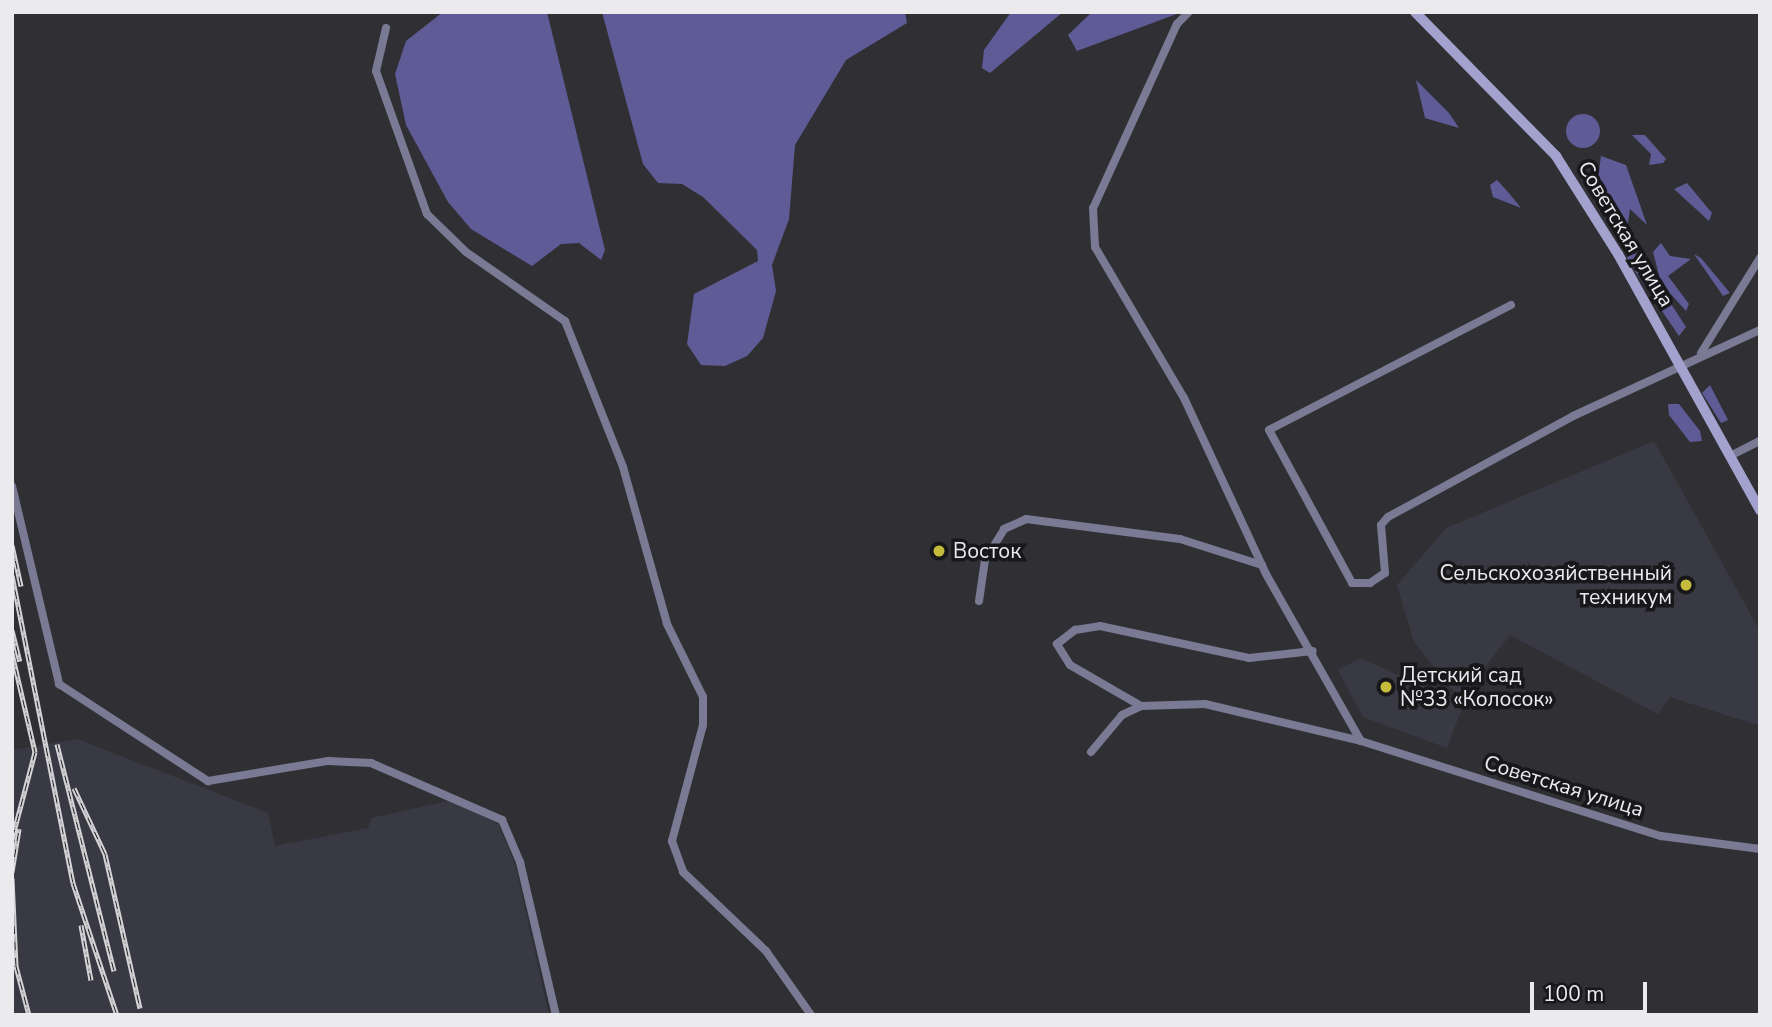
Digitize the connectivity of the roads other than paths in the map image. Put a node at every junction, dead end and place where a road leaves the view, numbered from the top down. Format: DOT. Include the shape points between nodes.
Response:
graph roads {
  1 [pos="1189,12"];
  2 [pos="1415,12"];
  3 [pos="386,28"];
  4 [pos="1760,258"];
  5 [pos="1511,305"];
  6 [pos="1760,330"];
  7 [pos="1700,355"];
  8 [pos="1681,364"];
  9 [pos="1760,441"];
  10 [pos="1730,456"];
  11 [pos="12,486"];
  12 [pos="1760,510"];
  13 [pos="1262,565"];
  14 [pos="979,601"];
  15 [pos="1313,651"];
  16 [pos="1141,706"];
  17 [pos="1361,741"];
  18 [pos="1091,752"];
  19 [pos="1760,849"];
  20 [pos="556,1015"];
  21 [pos="811,1015"];
  1 -- 13 [label="street" via="1177,24 1093,208 1095,247 1184,398"];
  2 -- 8 [label="main road, Советская улица" via="1556,156"];
  3 -- 21 [label="street" via="376,71 427,214 466,252 565,321 622,467 667,624 703,697 703,725 672,841 683,872 766,951"];
  4 -- 7 [label="street"];
  5 -- 8 [label="street" via="1269,430 1352,583 1370,583 1385,573 1381,525 1388,517"];
  6 -- 7 [label="street"];
  7 -- 8 [label="street"];
  8 -- 10 [label="main road, Советская улица"];
  9 -- 10 [label="street"];
  10 -- 12 [label="main road, Советская улица"];
  11 -- 20 [label="street" via="59,684 208,781 328,761 371,763 502,820 520,862"];
  13 -- 14 [label="street" via="1181,539 1026,519 1004,529 985,560"];
  13 -- 15 [label="street"];
  15 -- 16 [label="street" via="1249,658 1100,626 1075,630 1057,644 1070,665"];
  15 -- 17 [label="street"];
  16 -- 17 [label="street, Советская улица" via="1205,704"];
  16 -- 18 [label="street" via="1122,715"];
  17 -- 19 [label="street, Советская улица" via="1661,836"];
}
